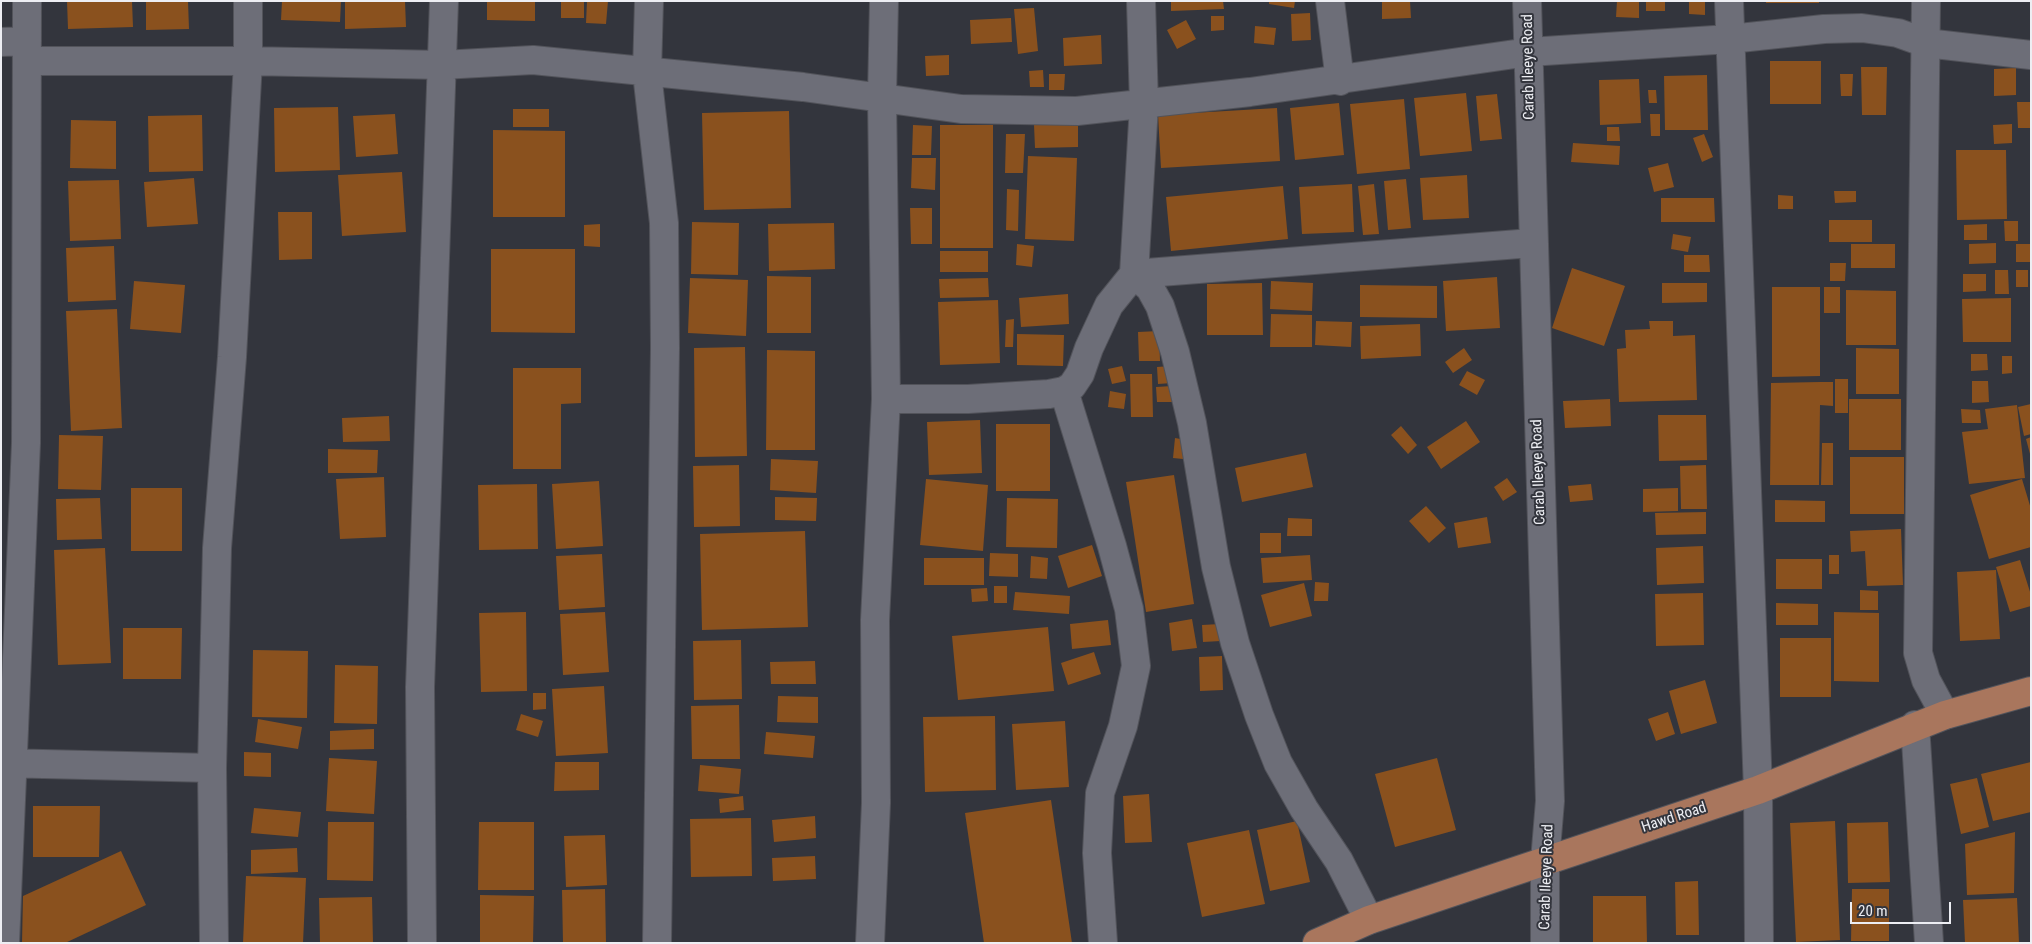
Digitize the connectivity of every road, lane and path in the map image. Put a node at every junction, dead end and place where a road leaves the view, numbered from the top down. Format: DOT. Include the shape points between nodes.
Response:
graph roads {
  1 [pos="27,1"];
  2 [pos="248,1"];
  3 [pos="444,1"];
  4 [pos="649,1"];
  5 [pos="884,1"];
  6 [pos="1141,1"];
  7 [pos="1330,1"];
  8 [pos="1527,1"];
  9 [pos="1730,1"];
  10 [pos="1926,1"];
  11 [pos="1730,39"];
  12 [pos="1926,43"];
  13 [pos="19,48"];
  14 [pos="1529,52"];
  15 [pos="2031,55"];
  16 [pos="248,61"];
  17 [pos="442,65"];
  18 [pos="647,73"];
  19 [pos="1340,81"];
  20 [pos="882,97"];
  21 [pos="1144,105"];
  22 [pos="1532,243"];
  23 [pos="1134,274"];
  24 [pos="1064,391"];
  25 [pos="886,399"];
  26 [pos="2031,691"];
  27 [pos="1945,715"];
  28 [pos="1915,725"];
  29 [pos="7,762"];
  30 [pos="212,768"];
  31 [pos="1758,790"];
  32 [pos="1545,861"];
  33 [pos="1369,920"];
  34 [pos="5,943"];
  35 [pos="214,943"];
  36 [pos="422,943"];
  37 [pos="657,943"];
  38 [pos="870,943"];
  39 [pos="1102,943"];
  40 [pos="1317,943"];
  41 [pos="1545,943"];
  42 [pos="1759,943"];
  43 [pos="1929,943"];
  1 -- 13 [label="street"];
  2 -- 16 [label="street"];
  3 -- 17 [label="street"];
  4 -- 18 [label="street"];
  5 -- 20 [label="street"];
  6 -- 21 [label="street"];
  7 -- 19 [label="street"];
  8 -- 14 [label="street, Carab Ileeye Road"];
  9 -- 11 [label="street"];
  10 -- 12 [label="street"];
  11 -- 12 [label="street" via="1862,28 1898,33"];
  11 -- 14 [label="street"];
  11 -- 31 [label="street"];
  12 -- 15 [label="street"];
  12 -- 27 [label="street" via="1918,653 1926,680"];
  13 -- 16 [label="street"];
  13 -- 29 [label="street" via="26,443"];
  14 -- 19 [label="street"];
  14 -- 22 [label="street, Carab Ileeye Road"];
  16 -- 17 [label="street"];
  16 -- 30 [label="street" via="232,357 217,548"];
  17 -- 18 [label="street" via="533,60"];
  17 -- 36 [label="street" via="420,686"];
  18 -- 20 [label="street"];
  18 -- 37 [label="street" via="664,232 666,348"];
  19 -- 21 [label="street"];
  20 -- 21 [label="street" via="960,109 1077,110"];
  20 -- 25 [label="street"];
  21 -- 23 [label="street"];
  22 -- 23 [label="street"];
  22 -- 32 [label="street, Carab Ileeye Road" via="1550,801"];
  23 -- 24 [label="street" via="1109,305 1080,374"];
  23 -- 33 [label="street" via="1150,288 1160,306 1174,352 1192,423 1216,566 1235,643 1259,715 1278,763 1339,862"];
  24 -- 25 [label="street" via="968,400"];
  24 -- 39 [label="street" via="1129,609 1136,666 1123,726 1100,793 1097,853"];
  25 -- 38 [label="street" via="876,620 876,802"];
  26 -- 27 [label="main road, Hawd Road"];
  27 -- 28 [label="main road, Hawd Road"];
  28 -- 31 [label="main road, Hawd Road"];
  28 -- 43 [label="street"];
  29 -- 30 [label="street"];
  29 -- 34 [label="street"];
  30 -- 35 [label="street"];
  31 -- 32 [label="main road, Hawd Road"];
  31 -- 42 [label="street"];
  32 -- 33 [label="main road, Hawd Road"];
  32 -- 41 [label="street, Carab Ileeye Road"];
  33 -- 40 [label="main road, Hawd Road"];
}
